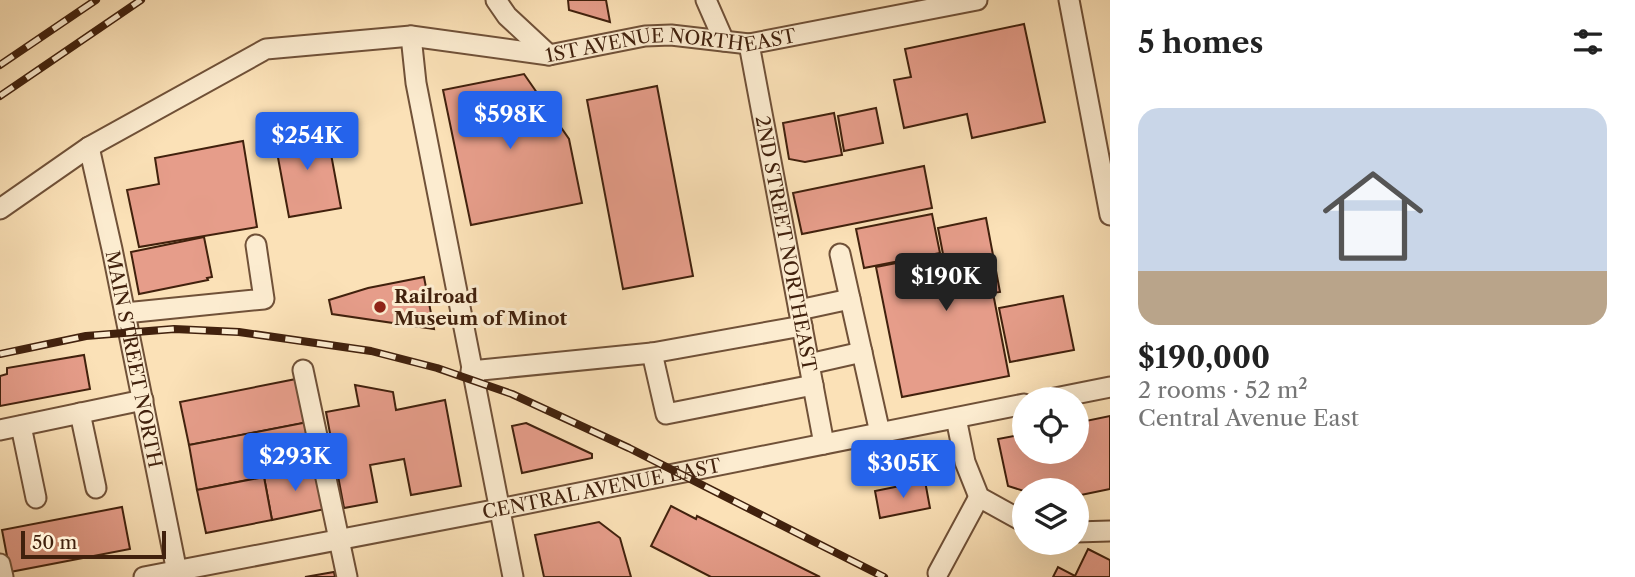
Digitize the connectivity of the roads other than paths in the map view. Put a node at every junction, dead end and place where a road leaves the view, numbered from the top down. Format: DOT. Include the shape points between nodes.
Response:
graph roads {
  1 [pos="496,0"];
  2 [pos="706,0"];
  3 [pos="977,0"];
  4 [pos="1069,0"];
  5 [pos="411,36"];
  6 [pos="724,41"];
  7 [pos="749,44"];
  8 [pos="549,55"];
  9 [pos="89,148"];
  10 [pos="0,209"];
  11 [pos="1110,215"];
  12 [pos="256,245"];
  13 [pos="840,254"];
  14 [pos="850,299"];
  15 [pos="125,313"];
  16 [pos="801,318"];
  17 [pos="862,352"];
  18 [pos="652,353"];
  19 [pos="809,364"];
  20 [pos="303,370"];
  21 [pos="471,371"];
  22 [pos="813,384"];
  23 [pos="1110,387"];
  24 [pos="1089,391"];
  25 [pos="142,400"];
  26 [pos="1012,406"];
  27 [pos="80,413"];
  28 [pos="956,418"];
  29 [pos="21,426"];
  30 [pos="0,430"];
  31 [pos="880,433"];
  32 [pos="824,444"];
  33 [pos="96,488"];
  34 [pos="979,497"];
  35 [pos="36,498"];
  36 [pos="499,509"];
  37 [pos="1012,515"];
  38 [pos="1110,531"];
  39 [pos="1089,532"];
  40 [pos="341,540"];
  41 [pos="0,564"];
  42 [pos="938,573"];
  43 [pos="178,574"];
  44 [pos="3,577"];
  45 [pos="144,577"];
  46 [pos="347,577"];
  47 [pos="513,577"];
  1 -- 8 [label="street"];
  2 -- 6 [label="street"];
  3 -- 7 [label="street, 1ST AVENUE NORTHEAST"];
  4 -- 11 [label="street"];
  5 -- 8 [label="street, 1ST AVENUE NORTHEAST"];
  5 -- 9 [label="street, 1ST AVENUE NORTHEAST" via="266,49"];
  5 -- 21 [label="street"];
  6 -- 7 [label="street, 1ST AVENUE NORTHEAST"];
  6 -- 8 [label="street, 1ST AVENUE NORTHEAST" via="671,34 645,36"];
  7 -- 16 [label="street, 2ND STREET NORTHEAST"];
  9 -- 10 [label="street, 1ST AVENUE NORTHEAST"];
  9 -- 15 [label="street, MAIN STREET NORTH"];
  12 -- 15 [label="street" via="264,299"];
  13 -- 14 [label="street"];
  14 -- 16 [label="street"];
  14 -- 17 [label="street"];
  15 -- 25 [label="street, MAIN STREET NORTH"];
  16 -- 18 [label="street"];
  16 -- 19 [label="street, 2ND STREET NORTHEAST"];
  17 -- 19 [label="street"];
  17 -- 31 [label="street"];
  18 -- 21 [label="street"];
  18 -- 22 [label="street" via="666,414"];
  19 -- 22 [label="street, 2ND STREET NORTHEAST"];
  20 -- 40 [label="street"];
  21 -- 36 [label="street"];
  22 -- 32 [label="street, 2ND STREET NORTHEAST"];
  23 -- 24 [label="street"];
  25 -- 27 [label="street"];
  25 -- 43 [label="street, MAIN STREET NORTH"];
  26 -- 28 [label="street, CENTRAL AVENUE EAST"];
  27 -- 29 [label="street"];
  27 -- 33 [label="street"];
  28 -- 31 [label="street, CENTRAL AVENUE EAST"];
  28 -- 34 [label="street" via="965,462"];
  29 -- 30 [label="street"];
  29 -- 35 [label="street"];
  31 -- 32 [label="street, CENTRAL AVENUE EAST"];
  32 -- 36 [label="street, CENTRAL AVENUE EAST"];
  34 -- 37 [label="street"];
  34 -- 42 [label="street"];
  36 -- 40 [label="street, CENTRAL AVENUE EAST"];
  36 -- 47 [label="street"];
  38 -- 39 [label="street"];
  40 -- 43 [label="street, CENTRAL AVENUE EAST"];
  40 -- 46 [label="street"];
  41 -- 44 [label="street"];
  43 -- 45 [label="street, CENTRAL AVENUE EAST"];
}
